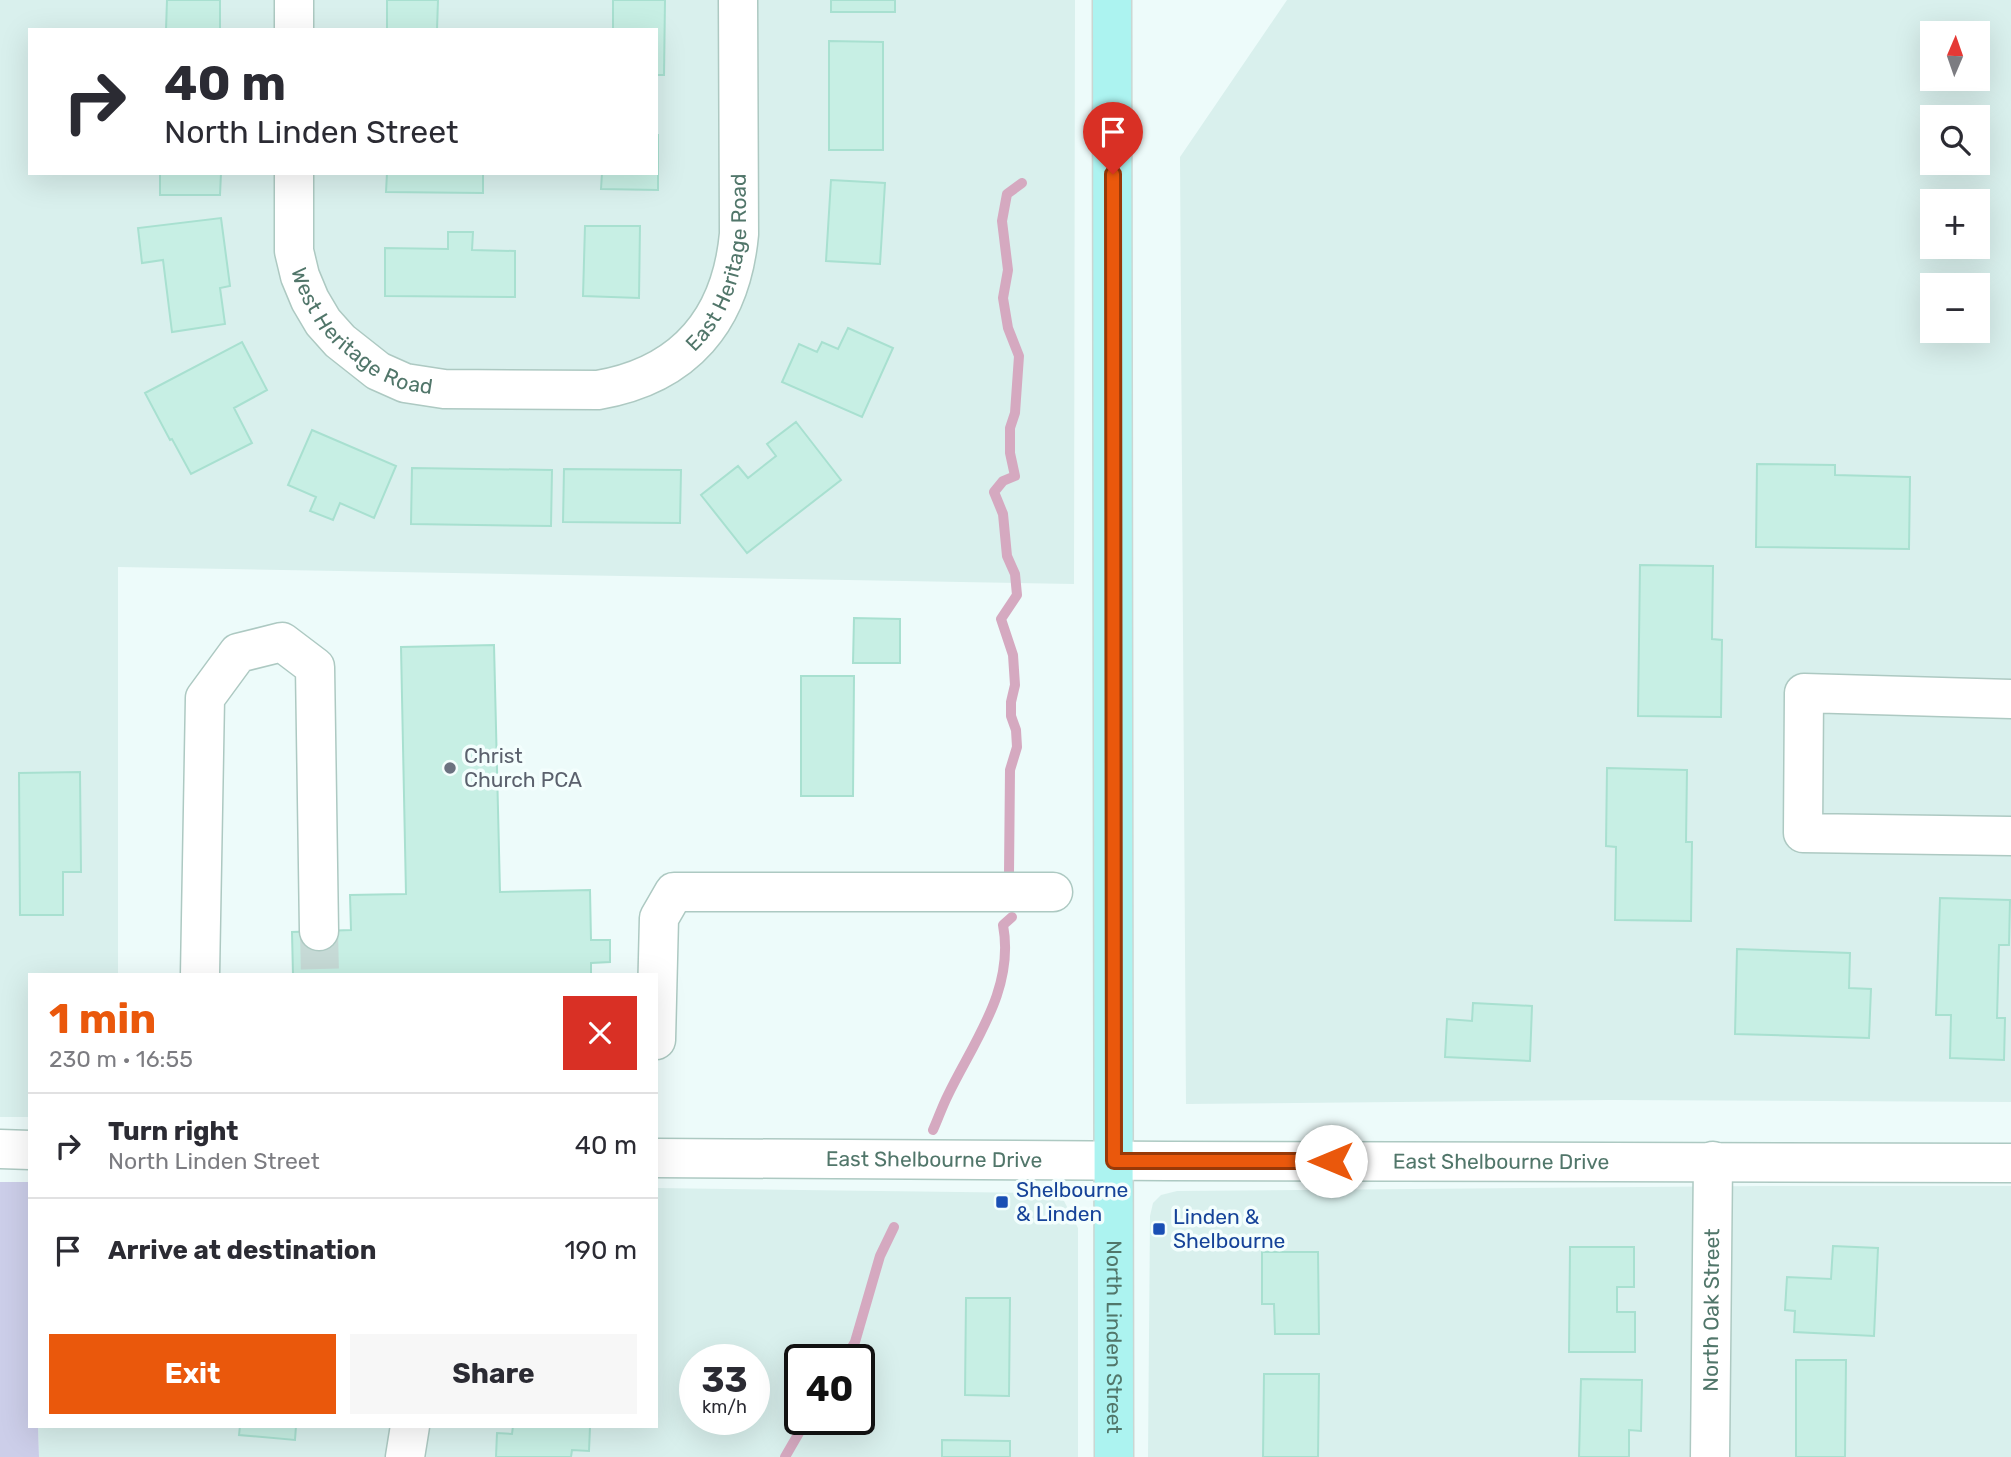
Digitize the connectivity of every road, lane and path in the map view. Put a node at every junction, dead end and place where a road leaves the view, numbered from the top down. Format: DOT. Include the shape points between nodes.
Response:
graph roads {
  1 [pos="295,0"];
  2 [pos="738,0"];
  3 [pos="1112,0"];
  4 [pos="294,28"];
  5 [pos="294,175"];
  6 [pos="526,391"];
  7 [pos="2011,699"];
  8 [pos="2011,836"];
  9 [pos="1053,892"];
  10 [pos="319,931"];
  11 [pos="200,973"];
  12 [pos="658,973"];
  13 [pos="0,1149"];
  14 [pos="28,1150"];
  15 [pos="658,1158"];
  16 [pos="1114,1161"];
  17 [pos="1713,1161"];
  18 [pos="2011,1163"];
  19 [pos="410,1428"];
  20 [pos="405,1457"];
  21 [pos="1114,1457"];
  22 [pos="1710,1457"];
  1 -- 4 [label="street"];
  2 -- 6 [label="street, East Heritage Road" via="739,234 733,273 720,307 688,350 646,377 598,390"];
  3 -- 16 [label="main road, North Linden Street"];
  5 -- 6 [label="street, West Heritage Road" via="294,251 300,276 323,322 340,341 378,372 405,383"];
  7 -- 8 [label="street" via="1804,693 1803,833"];
  9 -- 12 [label="street" via="674,892 659,919"];
  10 -- 11 [label="street" via="315,667 282,642 238,653 205,698"];
  13 -- 14 [label="street"];
  15 -- 16 [label="street, East Shelbourne Drive"];
  16 -- 17 [label="street, East Shelbourne Drive"];
  16 -- 21 [label="main road, North Linden Street"];
  17 -- 18 [label="street, East Shelbourne Drive"];
  17 -- 22 [label="street, North Oak Street"];
  19 -- 20 [label="street"];
}
